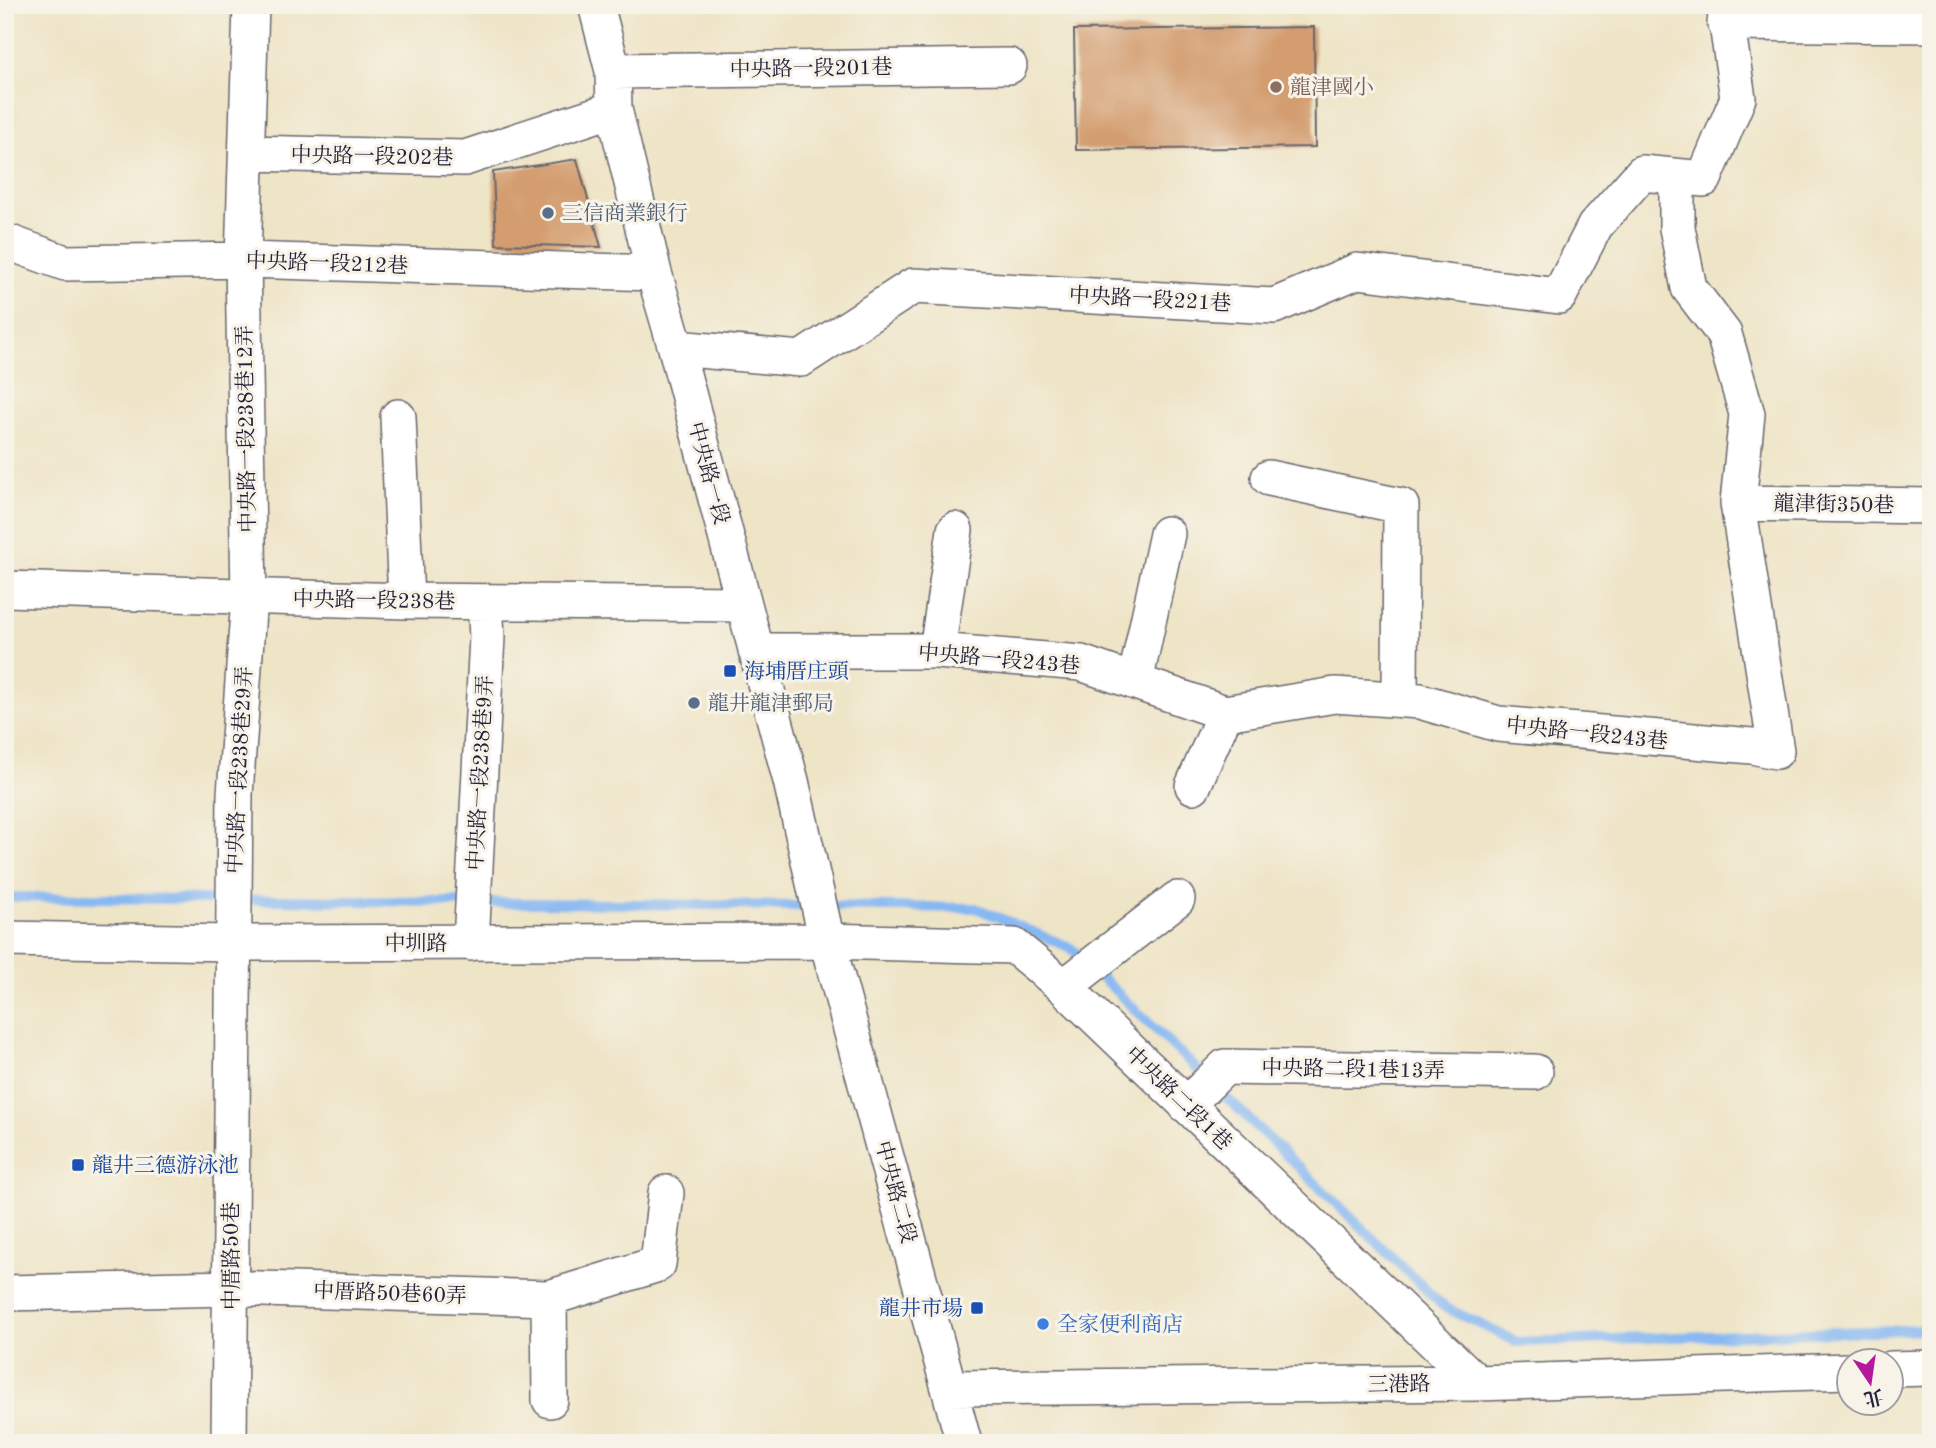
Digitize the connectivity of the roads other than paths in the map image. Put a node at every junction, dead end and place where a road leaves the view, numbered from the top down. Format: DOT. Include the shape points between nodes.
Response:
graph roads {
  1 [pos="251,5"];
  2 [pos="596,5"];
  3 [pos="1725,14"];
  4 [pos="1931,25"];
  5 [pos="1009,66"];
  6 [pos="613,71"];
  7 [pos="614,108"];
  8 [pos="248,153"];
  9 [pos="1677,177"];
  10 [pos="5,241"];
  11 [pos="243,260"];
  12 [pos="654,273"];
  13 [pos="677,348"];
  14 [pos="398,417"];
  15 [pos="1269,478"];
  16 [pos="1738,503"];
  17 [pos="1931,506"];
  18 [pos="956,530"];
  19 [pos="1167,534"];
  20 [pos="5,589"];
  21 [pos="249,597"];
  22 [pos="406,601"];
  23 [pos="485,602"];
  24 [pos="743,604"];
  25 [pos="756,651"];
  26 [pos="937,651"];
  27 [pos="1135,682"];
  28 [pos="1400,699"];
  29 [pos="1225,713"];
  30 [pos="1193,786"];
  31 [pos="1177,899"];
  32 [pos="5,939"];
  33 [pos="827,941"];
  34 [pos="232,943"];
  35 [pos="471,943"];
  36 [pos="1064,987"];
  37 [pos="1535,1072"];
  38 [pos="1186,1104"];
  39 [pos="666,1193"];
  40 [pos="231,1288"];
  41 [pos="5,1293"];
  42 [pos="549,1298"];
  43 [pos="1931,1368"];
  44 [pos="1904,1369"];
  45 [pos="1834,1371"];
  46 [pos="1477,1383"];
  47 [pos="949,1388"];
  48 [pos="550,1400"];
  49 [pos="229,1443"];
  50 [pos="964,1443"];
  1 -- 8 [label="street, 中央路一段238巷12弄"];
  2 -- 6 [label="street, 中央路一段"];
  3 -- 4 [label="street"];
  3 -- 9 [label="street" via="1738,98 1704,179"];
  5 -- 6 [label="street, 中央路一段201巷"];
  6 -- 7 [label="street, 中央路一段"];
  7 -- 8 [label="street, 中央路一段202巷" via="465,158"];
  7 -- 12 [label="street, 中央路一段"];
  8 -- 11 [label="street, 中央路一段238巷12弄"];
  9 -- 13 [label="street, 中央路一段221巷" via="1642,173 1595,226 1559,296 1357,271 1274,306 913,286 801,359"];
  9 -- 16 [label="street" via="1677,229 1689,288 1724,334 1747,414"];
  10 -- 11 [label="street, 中央路一段212巷" via="65,263"];
  11 -- 12 [label="street, 中央路一段212巷"];
  11 -- 21 [label="street, 中央路一段238巷12弄"];
  12 -- 13 [label="street, 中央路一段"];
  13 -- 24 [label="street, 中央路一段"];
  14 -- 22 [label="street"];
  15 -- 28 [label="street" via="1401,506"];
  16 -- 17 [label="street, 龍津街350巷"];
  16 -- 28 [label="street, 中央路一段243巷" via="1776,751 1499,724"];
  18 -- 26 [label="street"];
  19 -- 27 [label="street"];
  20 -- 21 [label="street, 中央路一段238巷"];
  21 -- 22 [label="street, 中央路一段238巷"];
  21 -- 34 [label="street, 中央路一段238巷29弄" via="235,794"];
  22 -- 23 [label="street, 中央路一段238巷"];
  23 -- 24 [label="street, 中央路一段238巷"];
  23 -- 35 [label="street, 中央路一段238巷9弄" via="488,637"];
  24 -- 25 [label="street, 中央路一段"];
  25 -- 26 [label="street, 中央路一段243巷"];
  25 -- 33 [label="street, 中央路一段"];
  26 -- 27 [label="street, 中央路一段243巷" via="1082,663"];
  27 -- 29 [label="street, 中央路一段243巷"];
  28 -- 29 [label="street, 中央路一段243巷" via="1335,695"];
  29 -- 30 [label="street"];
  31 -- 36 [label="street"];
  32 -- 34 [label="street, 中圳路"];
  33 -- 35 [label="street, 中圳路"];
  33 -- 36 [label="street, 中央路二段1巷" via="1013,946"];
  33 -- 47 [label="street, 中央路二段"];
  34 -- 35 [label="street, 中圳路"];
  34 -- 40 [label="street, 中厝路50巷"];
  36 -- 38 [label="street, 中央路二段1巷"];
  37 -- 38 [label="street, 中央路二段1巷13弄" via="1225,1067"];
  38 -- 46 [label="street, 中央路二段1巷"];
  39 -- 42 [label="street, 中厝路50巷60弄" via="658,1264"];
  40 -- 41 [label="street, 中厝路50巷60弄"];
  40 -- 42 [label="street, 中厝路50巷60弄"];
  40 -- 49 [label="street, 中厝路50巷"];
  42 -- 48 [label="street"];
  43 -- 44 [label="street"];
  45 -- 46 [label="street, 三港路"];
  46 -- 47 [label="street, 三港路"];
  47 -- 50 [label="street, 中央路二段"];
}
